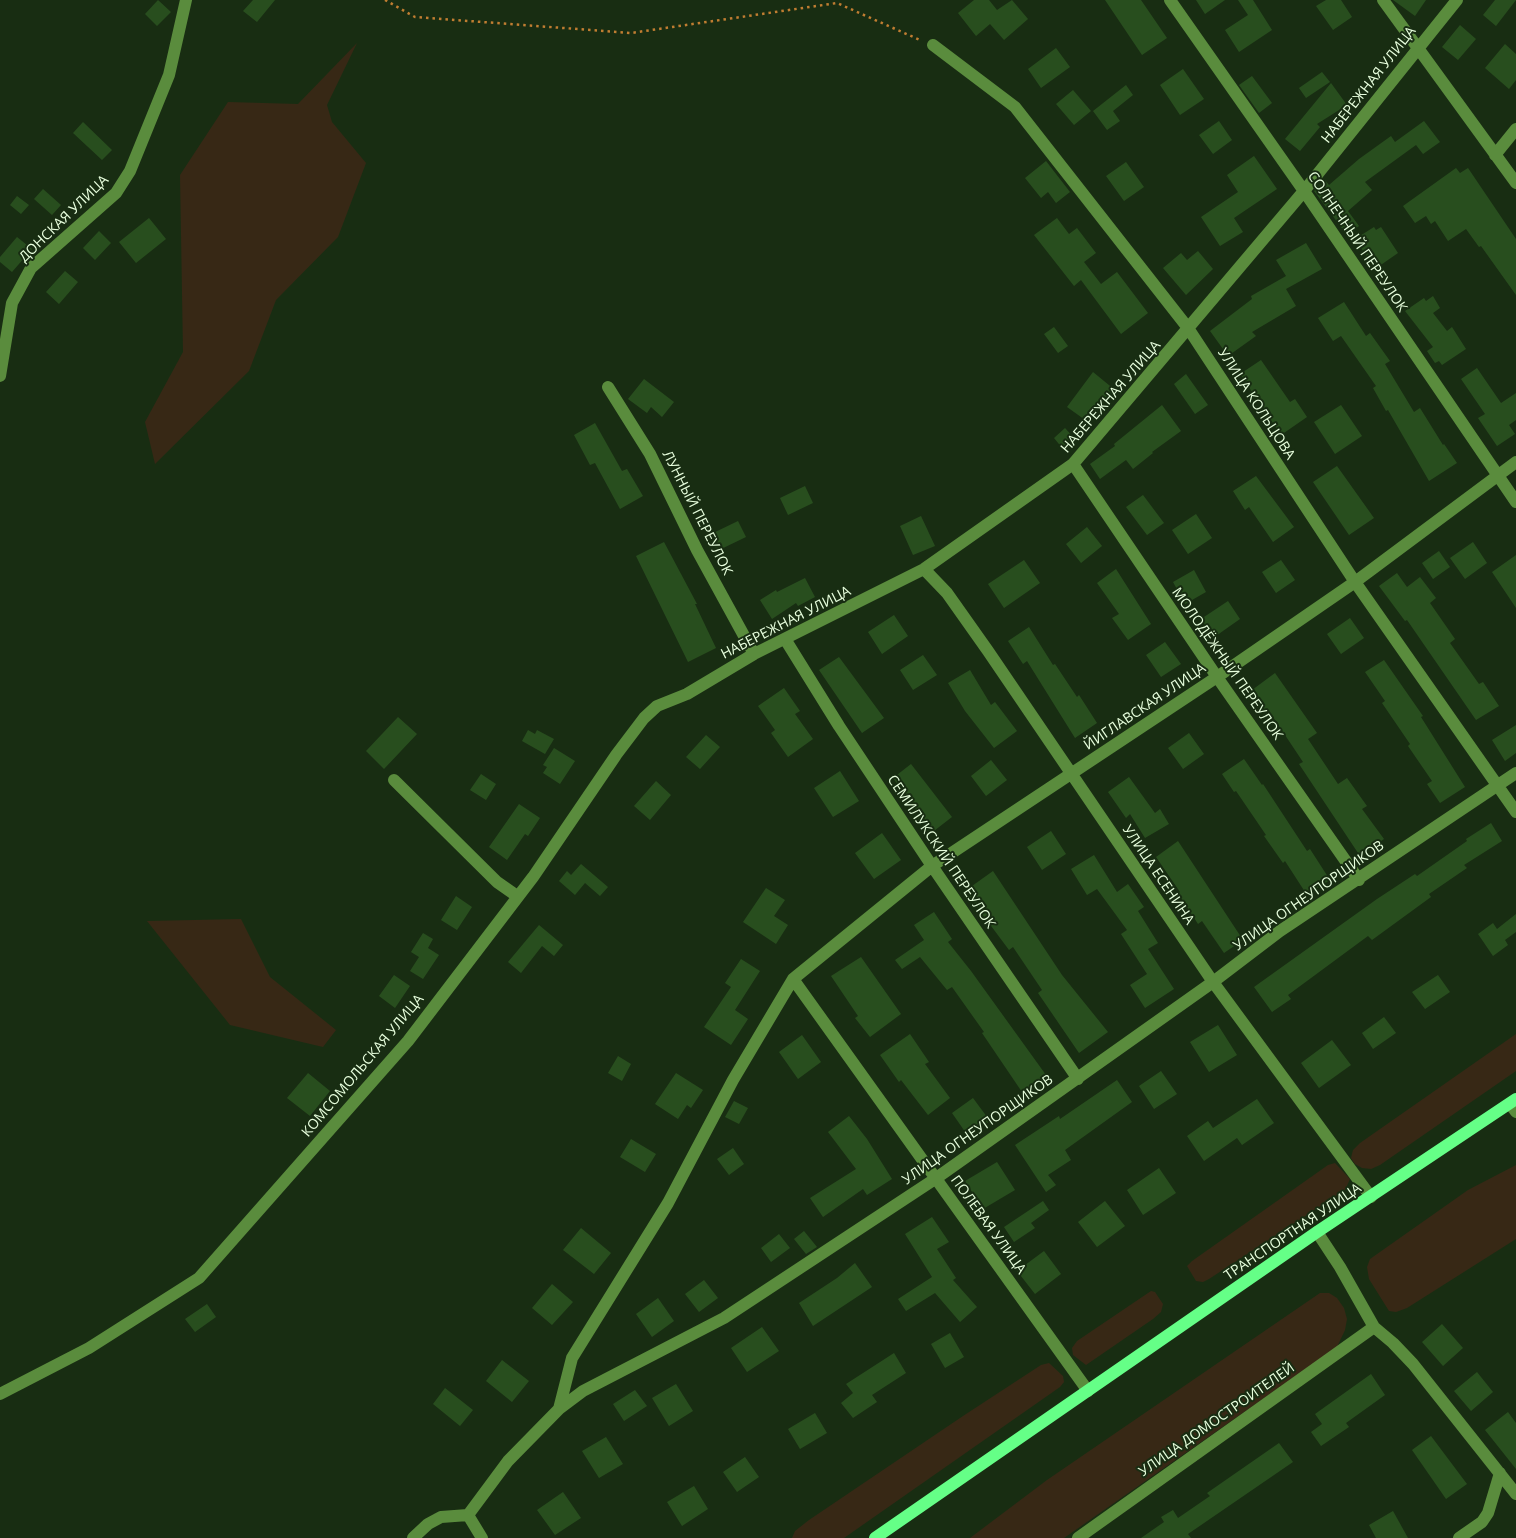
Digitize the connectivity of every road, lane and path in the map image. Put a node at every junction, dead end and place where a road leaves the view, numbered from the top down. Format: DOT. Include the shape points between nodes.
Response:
graph roads {
  1 [pos="186,0"];
  2 [pos="385,0"];
  3 [pos="1170,0"];
  4 [pos="1382,0"];
  5 [pos="1457,0"];
  6 [pos="933,45"];
  7 [pos="1417,49"];
  8 [pos="1516,129"];
  9 [pos="1495,154"];
  10 [pos="1516,183"];
  11 [pos="1304,191"];
  12 [pos="1188,328"];
  13 [pos="0,376"];
  14 [pos="608,387"];
  15 [pos="1516,462"];
  16 [pos="1073,464"];
  17 [pos="1498,475"];
  18 [pos="1516,502"];
  19 [pos="924,569"];
  20 [pos="1355,582"];
  21 [pos="785,639"];
  22 [pos="754,654"];
  23 [pos="1217,677"];
  24 [pos="687,694"];
  25 [pos="1516,773"];
  26 [pos="1071,774"];
  27 [pos="394,780"];
  28 [pos="1498,786"];
  29 [pos="1516,812"];
  30 [pos="932,866"];
  31 [pos="1359,880"];
  32 [pos="517,896"];
  33 [pos="793,979"];
  34 [pos="1213,982"];
  35 [pos="1078,1079"];
  36 [pos="1514,1105"];
  37 [pos="935,1179"];
  38 [pos="1371,1197"];
  39 [pos="1317,1232"];
  40 [pos="1374,1327"];
  41 [pos="1088,1391"];
  42 [pos="0,1394"];
  43 [pos="559,1409"];
  44 [pos="1500,1472"];
  45 [pos="1516,1494"];
  46 [pos="468,1515"];
  47 [pos="413,1538"];
  48 [pos="482,1538"];
  49 [pos="875,1538"];
  50 [pos="1078,1538"];
  51 [pos="1459,1538"];
  1 -- 13 [label="street, ДОНСКАЯ УЛИЦА" via="169,75 130,170 116,193 31,268 12,303"];
  2 -- 6 [label="path" via="415,17 631,33 837,3"];
  3 -- 11 [label="street, СОЛНЕЧНЫЙ ПЕРЕУЛОК"];
  4 -- 7 [label="street"];
  5 -- 7 [label="street, НАБЕРЕЖНАЯ УЛИЦА"];
  6 -- 12 [label="street, УЛИЦА КОЛЬЦОВА" via="1015,107"];
  7 -- 9 [label="street"];
  7 -- 11 [label="street, НАБЕРЕЖНАЯ УЛИЦА"];
  8 -- 9 [label="street"];
  9 -- 10 [label="street"];
  11 -- 12 [label="street, НАБЕРЕЖНАЯ УЛИЦА"];
  11 -- 17 [label="street, СОЛНЕЧНЫЙ ПЕРЕУЛОК"];
  12 -- 16 [label="street, НАБЕРЕЖНАЯ УЛИЦА"];
  12 -- 20 [label="street, УЛИЦА КОЛЬЦОВА"];
  14 -- 22 [label="street, ЛУННЫЙ ПЕРЕУЛОК" via="650,454 697,550"];
  15 -- 17 [label="street, ЙИГЛАВСКАЯ УЛИЦА"];
  16 -- 19 [label="street, НАБЕРЕЖНАЯ УЛИЦА"];
  16 -- 23 [label="street, МОЛОДЁЖНЫЙ ПЕРЕУЛОК"];
  17 -- 18 [label="street, СОЛНЕЧНЫЙ ПЕРЕУЛОК"];
  17 -- 20 [label="street, ЙИГЛАВСКАЯ УЛИЦА"];
  19 -- 21 [label="street, НАБЕРЕЖНАЯ УЛИЦА"];
  19 -- 26 [label="street, УЛИЦА ЕСЕНИНА" via="947,593 978,636"];
  20 -- 23 [label="street, ЙИГЛАВСКАЯ УЛИЦА"];
  20 -- 28 [label="street, УЛИЦА КОЛЬЦОВА"];
  21 -- 22 [label="street, НАБЕРЕЖНАЯ УЛИЦА"];
  21 -- 30 [label="street, СЕМИЛУКСКИЙ ПЕРЕУЛОК"];
  22 -- 24 [label="street, НАБЕРЕЖНАЯ УЛИЦА"];
  23 -- 26 [label="street, ЙИГЛАВСКАЯ УЛИЦА"];
  23 -- 31 [label="street, МОЛОДЁЖНЫЙ ПЕРЕУЛОК"];
  24 -- 32 [label="street, КОМСОМОЛЬСКАЯ УЛИЦА" via="657,706 644,718"];
  25 -- 28 [label="street, УЛИЦА ОГНЕУПОРЩИКОВ"];
  26 -- 30 [label="street, ЙИГЛАВСКАЯ УЛИЦА"];
  26 -- 34 [label="street, УЛИЦА ЕСЕНИНА"];
  27 -- 32 [label="street" via="497,882"];
  28 -- 29 [label="street, УЛИЦА КОЛЬЦОВА"];
  28 -- 31 [label="street, УЛИЦА ОГНЕУПОРЩИКОВ"];
  30 -- 33 [label="street, ЙИГЛАВСКАЯ УЛИЦА"];
  30 -- 35 [label="street, СЕМИЛУКСКИЙ ПЕРЕУЛОК"];
  31 -- 34 [label="street, УЛИЦА ОГНЕУПОРЩИКОВ" via="1280,931"];
  32 -- 42 [label="street, КОМСОМОЛЬСКАЯ УЛИЦА" via="408,1041 199,1278 89,1348"];
  33 -- 37 [label="street, ПОЛЕВАЯ УЛИЦА"];
  33 -- 43 [label="street" via="733,1080 668,1203 572,1358"];
  34 -- 35 [label="street, УЛИЦА ОГНЕУПОРЩИКОВ"];
  34 -- 38 [label="street, УЛИЦА ЕСЕНИНА"];
  35 -- 37 [label="street, УЛИЦА ОГНЕУПОРЩИКОВ"];
  36 -- 38 [label="main road, ТРАНСПОРТНАЯ УЛИЦА"];
  37 -- 41 [label="street, ПОЛЕВАЯ УЛИЦА"];
  37 -- 43 [label="street, УЛИЦА ОГНЕУПОРЩИКОВ" via="724,1318 583,1391"];
  38 -- 39 [label="main road, ТРАНСПОРТНАЯ УЛИЦА"];
  39 -- 40 [label="street"];
  39 -- 41 [label="main road, ТРАНСПОРТНАЯ УЛИЦА"];
  40 -- 44 [label="street" via="1393,1342"];
  40 -- 50 [label="street, УЛИЦА ДОМОСТРОИТЕЛЕЙ"];
  41 -- 49 [label="main road, ТРАНСПОРТНАЯ УЛИЦА"];
  43 -- 46 [label="street, УЛИЦА ОГНЕУПОРЩИКОВ" via="508,1461"];
  44 -- 45 [label="street"];
  44 -- 51 [label="street" via="1488,1513 1482,1522"];
  46 -- 47 [label="street" via="441,1517"];
  46 -- 48 [label="street"];
}
